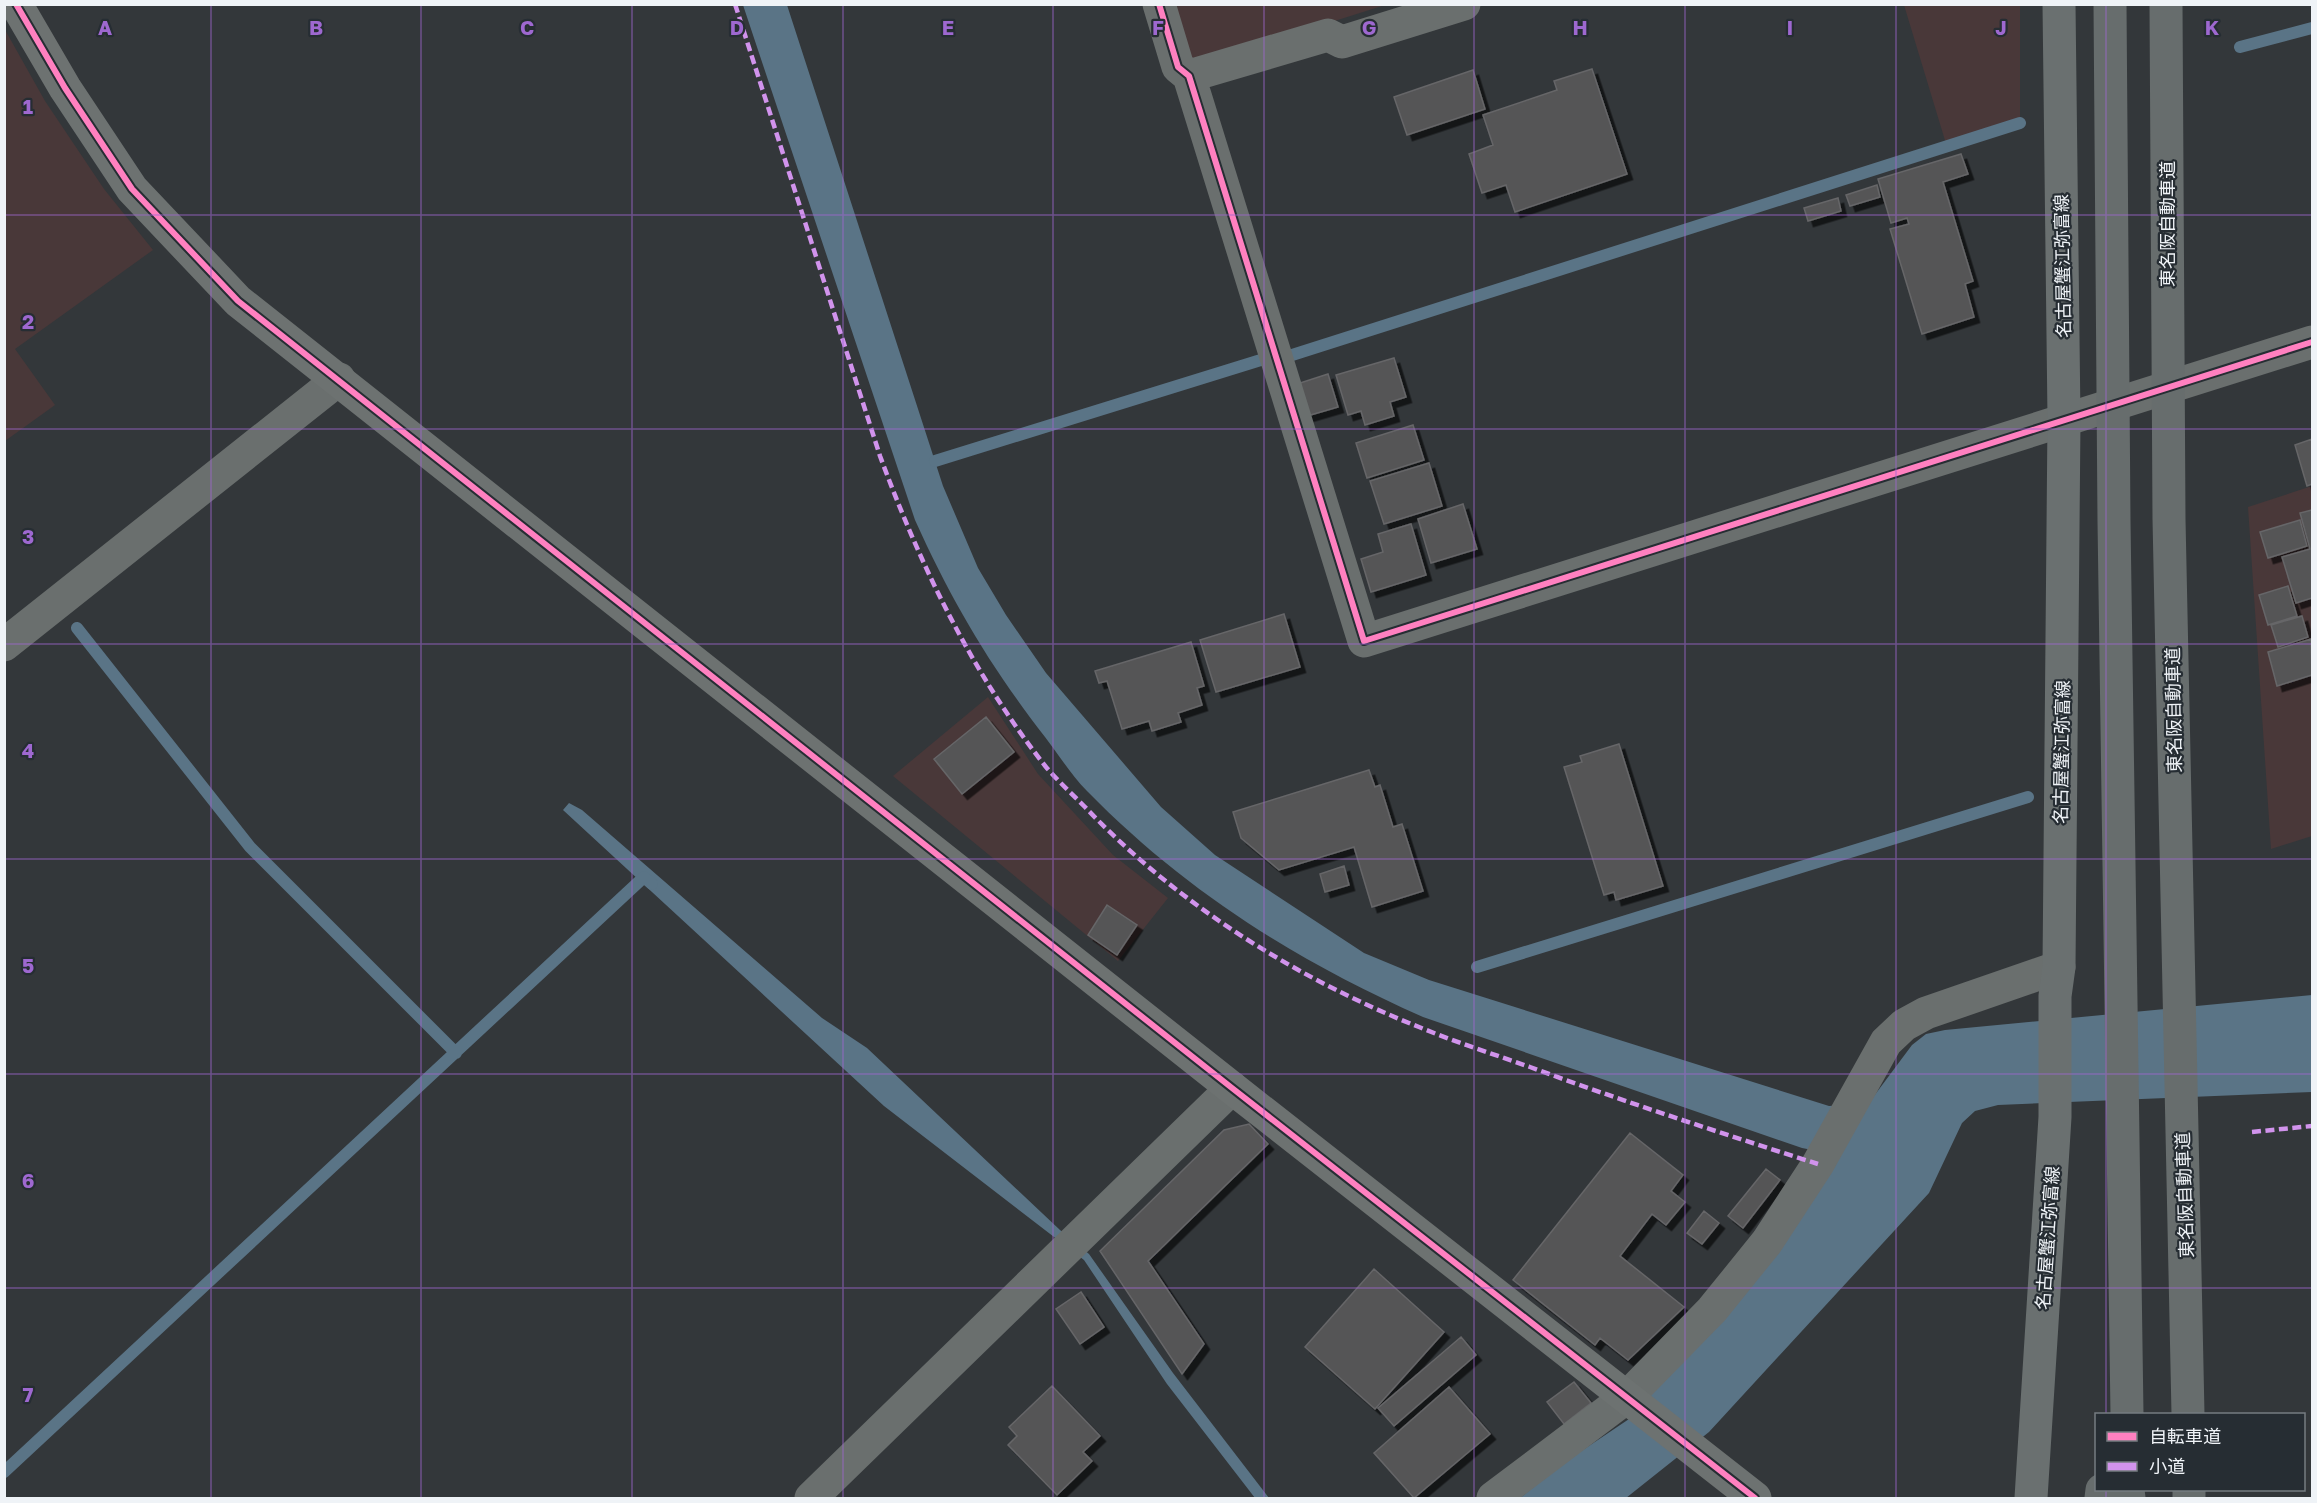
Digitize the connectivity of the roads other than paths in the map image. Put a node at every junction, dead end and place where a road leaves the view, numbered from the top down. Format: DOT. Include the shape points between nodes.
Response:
graph roads {
  1 [pos="16,4"];
  2 [pos="1159,4"];
  3 [pos="1464,4"];
  4 [pos="2059,4"];
  5 [pos="2110,4"];
  6 [pos="2166,4"];
  7 [pos="1189,76"];
  8 [pos="2313,342"];
  9 [pos="339,379"];
  10 [pos="2064,419"];
  11 [pos="4,645"];
  12 [pos="2057,982"];
  13 [pos="1232,1088"];
  14 [pos="2126,1335"];
  15 [pos="1628,1396"];
  16 [pos="2114,1413"];
  17 [pos="2127,1413"];
  18 [pos="2188,1413"];
  19 [pos="811,1498"];
  20 [pos="1493,1498"];
  21 [pos="1755,1498"];
  22 [pos="2031,1498"];
  1 -- 9 [label="street" via="65,88 132,189 238,301"];
  2 -- 7 [label="street" via="1178,66"];
  3 -- 7 [label="street" via="1342,42 1328,35"];
  4 -- 10 [label="main road, 名古屋蟹江弥富線"];
  5 -- 14 [label="highway"];
  6 -- 18 [label="highway, 東名阪自動車道" via="2170,542"];
  7 -- 10 [label="street" via="1364,641"];
  8 -- 10 [label="street"];
  9 -- 11 [label="street"];
  9 -- 13 [label="street"];
  10 -- 12 [label="main road, 名古屋蟹江弥富線"];
  12 -- 15 [label="street" via="1926,1012 1886,1042 1767,1242 1719,1302"];
  12 -- 22 [label="main road, 名古屋蟹江弥富線" via="2055,1118"];
  13 -- 15 [label="street"];
  13 -- 19 [label="street"];
  14 -- 16 [label="highway"];
  14 -- 17 [label="highway"];
  15 -- 20 [label="street"];
  15 -- 21 [label="street"];
}
